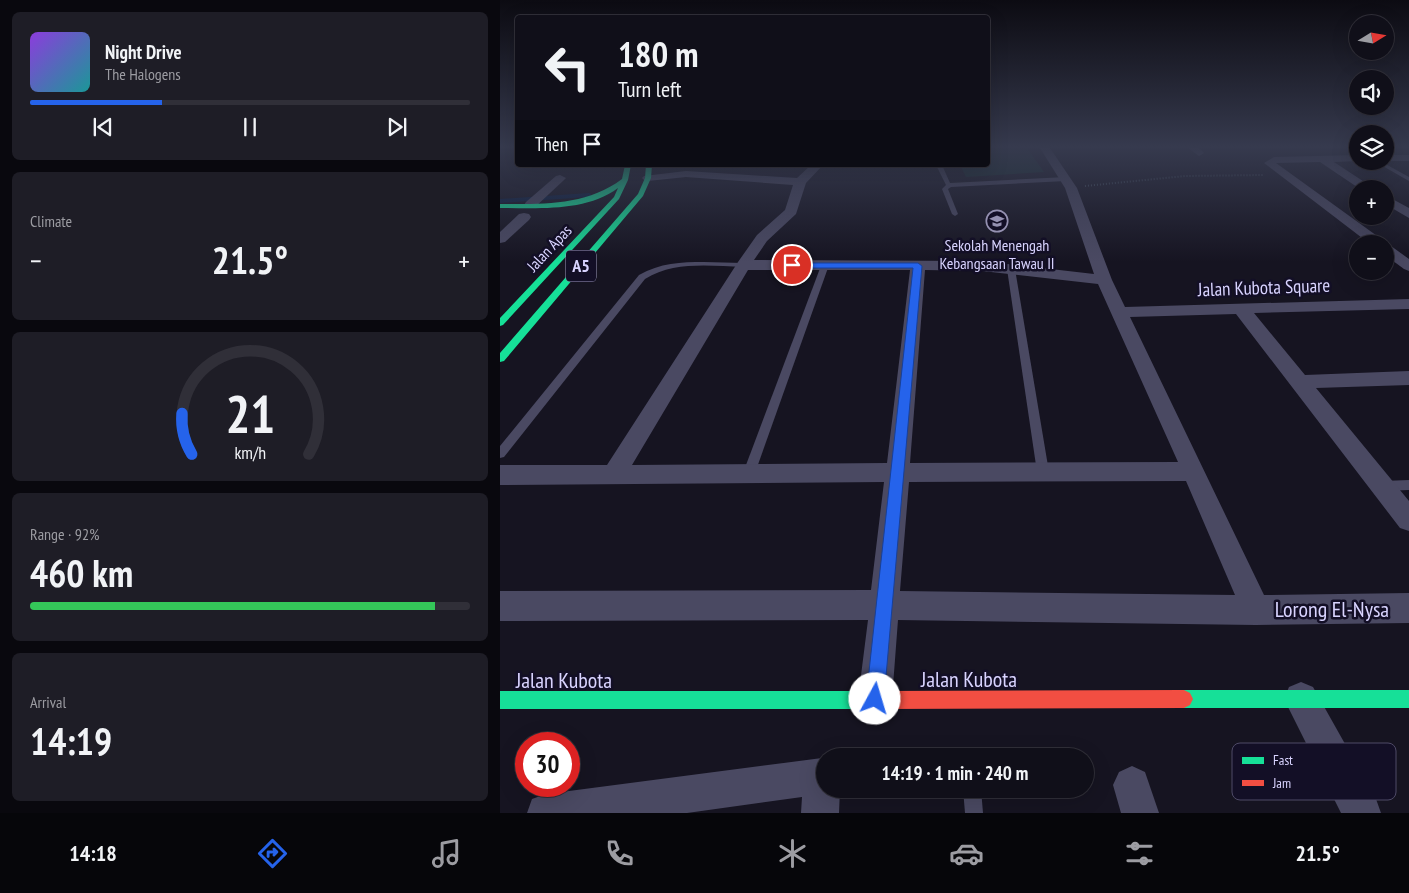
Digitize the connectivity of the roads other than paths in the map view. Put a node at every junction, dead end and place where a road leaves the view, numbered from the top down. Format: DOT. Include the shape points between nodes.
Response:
graph roads {
  1 [pos="551,186"];
  2 [pos="617,186"];
  3 [pos="622,186"];
  4 [pos="644,186"];
  5 [pos="799,186"];
  6 [pos="948,186"];
  7 [pos="1070,186"];
  8 [pos="1299,186"];
  9 [pos="566,202"];
  10 [pos="532,204"];
  11 [pos="1394,205"];
  12 [pos="500,206"];
  13 [pos="955,214"];
  14 [pos="1409,214"];
  15 [pos="599,218"];
  16 [pos="1366,235"];
  17 [pos="500,239"];
  18 [pos="1394,255"];
  19 [pos="743,265"];
  20 [pos="826,265"];
  21 [pos="918,266"];
  22 [pos="1409,266"];
  23 [pos="1011,269"];
  24 [pos="1104,280"];
  25 [pos="1409,304"];
  26 [pos="1241,309"];
  27 [pos="1119,312"];
  28 [pos="500,323"];
  29 [pos="500,358"];
  30 [pos="1409,378"];
  31 [pos="1299,382"];
  32 [pos="500,454"];
  33 [pos="1194,471"];
  34 [pos="1043,472"];
  35 [pos="749,473"];
  36 [pos="898,473"];
  37 [pos="614,474"];
  38 [pos="500,475"];
  39 [pos="1409,485"];
  40 [pos="1382,486"];
  41 [pos="1409,520"];
  42 [pos="885,604"];
  43 [pos="500,606"];
  44 [pos="1409,608"];
  45 [pos="1256,610"];
  46 [pos="876,690"];
  47 [pos="1409,698"];
  48 [pos="1301,699"];
  49 [pos="500,700"];
  50 [pos="1325,743"];
  51 [pos="816,777"];
  52 [pos="822,798"];
  53 [pos="973,798"];
  54 [pos="1355,800"];
  55 [pos="546,813"];
  56 [pos="820,813"];
  57 [pos="974,813"];
  58 [pos="1362,813"];
  1 -- 10 [label="street"];
  2 -- 9 [label="main road" via="607,194"];
  3 -- 15 [label="main road, Jalan Apas / A5" via="617,198"];
  4 -- 29 [label="main road, Jalan Apas / A5" via="641,195 625,215"];
  5 -- 19 [label="street" via="791,211 762,238"];
  6 -- 13 [label="lane" via="946,189"];
  7 -- 24 [label="street"];
  8 -- 16 [label="street"];
  9 -- 10 [label="main road"];
  9 -- 15 [label="main road" via="594,206"];
  10 -- 12 [label="main road"];
  10 -- 17 [label="street"];
  11 -- 14 [label="street"];
  15 -- 28 [label="main road, Jalan Apas / A5"];
  18 -- 22 [label="street"];
  19 -- 20 [label="street"];
  19 -- 32 [label="lane" via="658,267 642,277"];
  19 -- 37 [label="street"];
  20 -- 21 [label="street"];
  20 -- 35 [label="lane"];
  21 -- 23 [label="street"];
  21 -- 36 [label="street"];
  23 -- 24 [label="street"];
  23 -- 34 [label="lane"];
  24 -- 27 [label="street"];
  25 -- 26 [label="street, Jalan Kubota Square"];
  26 -- 27 [label="street, Jalan Kubota Square"];
  26 -- 31 [label="street"];
  27 -- 33 [label="street"];
  30 -- 31 [label="street"];
  31 -- 40 [label="street"];
  33 -- 34 [label="street"];
  33 -- 45 [label="street"];
  34 -- 36 [label="street"];
  35 -- 36 [label="street"];
  35 -- 37 [label="street"];
  36 -- 42 [label="street"];
  37 -- 38 [label="street"];
  39 -- 40 [label="lane"];
  40 -- 41 [label="street"];
  42 -- 43 [label="street, Lorong El-Nysa"];
  42 -- 45 [label="street, Lorong El-Nysa"];
  42 -- 46 [label="street"];
  44 -- 45 [label="street, Lorong El-Nysa"];
  46 -- 48 [label="main road, Jalan Kubota"];
  46 -- 49 [label="main road, Jalan Kubota"];
  47 -- 48 [label="main road, Jalan Kubota"];
  48 -- 50 [label="street"];
  51 -- 55 [label="street"];
  52 -- 56 [label="street"];
  53 -- 57 [label="lane"];
  54 -- 58 [label="street"];
}
